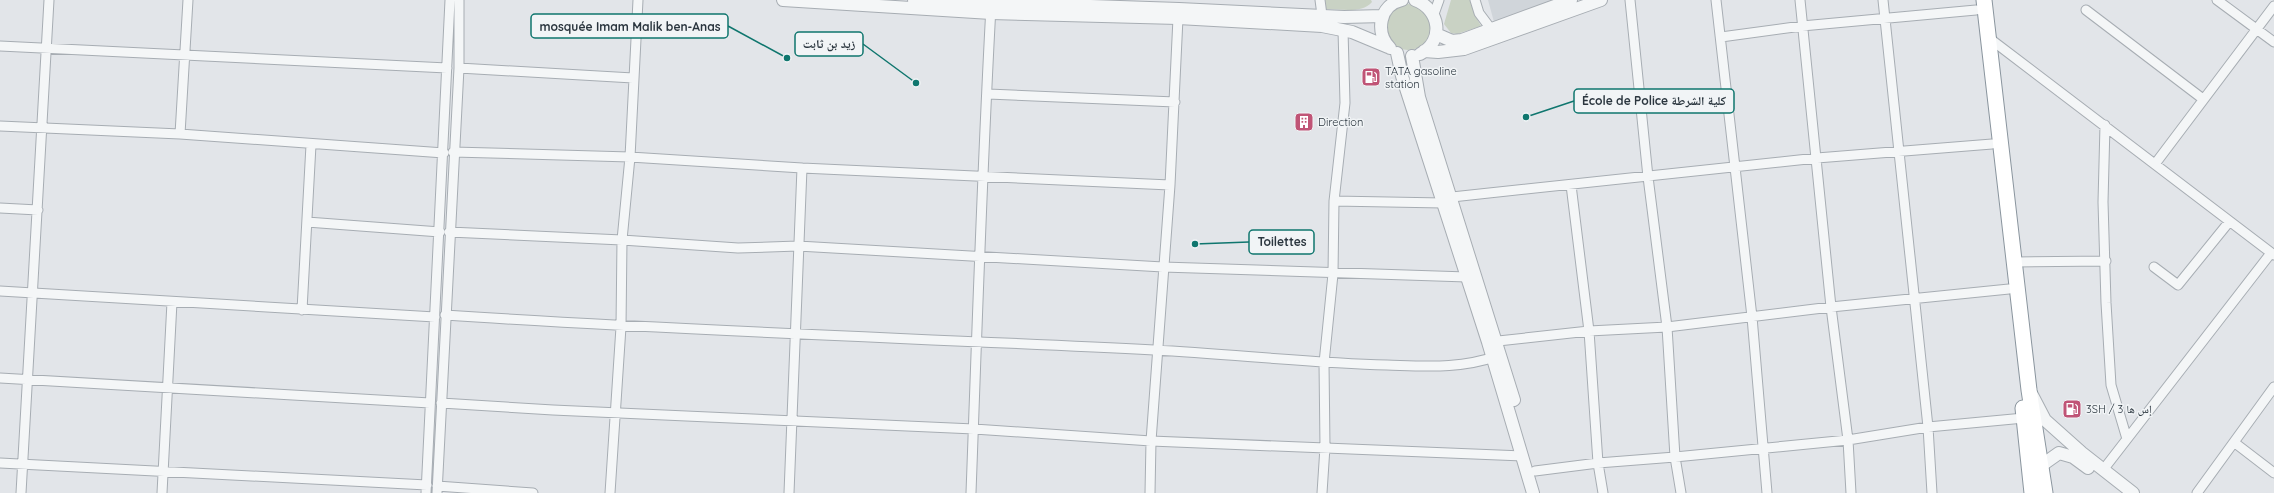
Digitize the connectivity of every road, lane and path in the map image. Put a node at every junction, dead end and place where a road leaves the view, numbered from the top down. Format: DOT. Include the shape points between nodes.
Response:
graph roads {
  1 [pos="49,0"];
  2 [pos="188,0"];
  3 [pos="450,0"];
  4 [pos="459,0"];
  5 [pos="638,0"];
  6 [pos="783,0"];
  7 [pos="914,0"];
  8 [pos="1320,0"];
  9 [pos="1415,0"];
  10 [pos="1439,0"];
  11 [pos="1475,0"];
  12 [pos="1571,0"];
  13 [pos="1601,0"];
  14 [pos="1630,0"];
  15 [pos="1716,0"];
  16 [pos="1800,0"];
  17 [pos="1883,0"];
  18 [pos="2217,0"];
  19 [pos="1395,1"];
  20 [pos="1978,3"];
  21 [pos="991,5"];
  22 [pos="2274,6"];
  23 [pos="1179,9"];
  24 [pos="2086,10"];
  25 [pos="1434,14"];
  26 [pos="1322,15"];
  27 [pos="1383,16"];
  28 [pos="1885,17"];
  29 [pos="1802,26"];
  30 [pos="1491,29"];
  31 [pos="2256,29"];
  32 [pos="1343,30"];
  33 [pos="1436,34"];
  34 [pos="1721,37"];
  35 [pos="1990,38"];
  36 [pos="2274,42"];
  37 [pos="0,46"];
  38 [pos="47,48"];
  39 [pos="1393,50"];
  40 [pos="1424,51"];
  41 [pos="186,53"];
  42 [pos="1412,56"];
  43 [pos="447,68"];
  44 [pos="458,68"];
  45 [pos="633,78"];
  46 [pos="988,94"];
  47 [pos="2204,99"];
  48 [pos="1175,102"];
  49 [pos="2105,125"];
  50 [pos="0,126"];
  51 [pos="43,127"];
  52 [pos="180,134"];
  53 [pos="1992,144"];
  54 [pos="311,145"];
  55 [pos="1898,151"];
  56 [pos="449,153"];
  57 [pos="630,157"];
  58 [pos="1817,158"];
  59 [pos="2155,164"];
  60 [pos="802,168"];
  61 [pos="1735,168"];
  62 [pos="1648,177"];
  63 [pos="984,178"];
  64 [pos="1170,185"];
  65 [pos="1571,185"];
  66 [pos="1447,200"];
  67 [pos="1334,201"];
  68 [pos="0,208"];
  69 [pos="38,210"];
  70 [pos="307,222"];
  71 [pos="2229,222"];
  72 [pos="444,232"];
  73 [pos="622,240"];
  74 [pos="798,246"];
  75 [pos="2273,254"];
  76 [pos="978,257"];
  77 [pos="2106,261"];
  78 [pos="2015,262"];
  79 [pos="1163,267"];
  80 [pos="2154,267"];
  81 [pos="1333,274"];
  82 [pos="1467,277"];
  83 [pos="2009,290"];
  84 [pos="0,291"];
  85 [pos="34,293"];
  86 [pos="1915,299"];
  87 [pos="172,302"];
  88 [pos="1831,307"];
  89 [pos="302,310"];
  90 [pos="445,315"];
  91 [pos="435,317"];
  92 [pos="1752,318"];
  93 [pos="621,327"];
  94 [pos="1667,327"];
  95 [pos="1588,331"];
  96 [pos="797,334"];
  97 [pos="1492,342"];
  98 [pos="976,343"];
  99 [pos="1156,350"];
  100 [pos="1496,356"];
  101 [pos="1324,363"];
  102 [pos="0,378"];
  103 [pos="28,379"];
  104 [pos="168,387"];
  105 [pos="2274,387"];
  106 [pos="2029,390"];
  107 [pos="430,403"];
  108 [pos="440,403"];
  109 [pos="614,413"];
  110 [pos="2024,418"];
  111 [pos="791,422"];
  112 [pos="1928,428"];
  113 [pos="974,429"];
  114 [pos="2127,438"];
  115 [pos="1848,440"];
  116 [pos="1151,441"];
  117 [pos="2235,443"];
  118 [pos="1325,447"];
  119 [pos="1762,448"];
  120 [pos="1522,456"];
  121 [pos="1675,457"];
  122 [pos="0,463"];
  123 [pos="1598,463"];
  124 [pos="22,464"];
  125 [pos="2042,465"];
  126 [pos="2103,470"];
  127 [pos="1535,471"];
  128 [pos="163,472"];
  129 [pos="2274,473"];
  130 [pos="427,489"];
  131 [pos="437,489"];
  132 [pos="21,493"];
  133 [pos="162,493"];
  134 [pos="533,493"];
  135 [pos="610,493"];
  136 [pos="789,493"];
  137 [pos="971,493"];
  138 [pos="1150,493"];
  139 [pos="1322,493"];
  140 [pos="1533,493"];
  141 [pos="1541,493"];
  142 [pos="1603,493"];
  143 [pos="1680,493"];
  144 [pos="1767,493"];
  145 [pos="1851,493"];
  146 [pos="1932,493"];
  147 [pos="2032,493"];
  148 [pos="2045,493"];
  149 [pos="2122,493"];
  150 [pos="2133,493"];
  151 [pos="2197,493"];
  1 -- 38 [label="street"];
  2 -- 41 [label="street"];
  3 -- 43 [label="street"];
  4 -- 44 [label="street"];
  5 -- 45 [label="street"];
  6 -- 21 [label="street"];
  7 -- 21 [label="street"];
  8 -- 26 [label="street"];
  9 -- 25 [label="street"];
  10 -- 25 [label="street"];
  11 -- 30 [label="street" via="1479,13"];
  12 -- 30 [label="street"];
  13 -- 40 [label="street" via="1464,48 1438,52"];
  14 -- 62 [label="street"];
  15 -- 34 [label="street"];
  16 -- 29 [label="street"];
  17 -- 28 [label="street"];
  18 -- 31 [label="street"];
  19 -- 27 [label="street"];
  20 -- 28 [label="street"];
  20 -- 35 [label="highway"];
  20 -- 53 [label="highway"];
  21 -- 23 [label="street"];
  21 -- 46 [label="street"];
  22 -- 31 [label="street"];
  23 -- 26 [label="street"];
  23 -- 32 [label="street"];
  23 -- 48 [label="street"];
  24 -- 47 [label="street"];
  25 -- 33 [label="street"];
  26 -- 27 [label="street" via="1352,18"];
  27 -- 39 [label="street" via="1381,32"];
  28 -- 29 [label="street"];
  28 -- 55 [label="street"];
  29 -- 34 [label="street"];
  29 -- 58 [label="street"];
  30 -- 33 [label="street" via="1452,41"];
  31 -- 36 [label="street"];
  31 -- 47 [label="street"];
  32 -- 39 [label="street"];
  32 -- 67 [label="street" via="1346,103"];
  33 -- 40 [label="street" via="1434,41"];
  34 -- 61 [label="street"];
  35 -- 49 [label="street"];
  35 -- 78 [label="highway"];
  37 -- 38 [label="street"];
  38 -- 41 [label="street"];
  38 -- 51 [label="street"];
  39 -- 42 [label="street"];
  39 -- 66 [label="street"];
  40 -- 42 [label="street"];
  41 -- 43 [label="street"];
  41 -- 52 [label="street"];
  42 -- 66 [label="street" via="1419,97"];
  43 -- 56 [label="street"];
  44 -- 45 [label="street"];
  44 -- 56 [label="street"];
  45 -- 57 [label="street"];
  46 -- 48 [label="street"];
  46 -- 63 [label="street"];
  47 -- 59 [label="street"];
  48 -- 64 [label="street"];
  49 -- 59 [label="street"];
  49 -- 77 [label="street" via="2103,202"];
  50 -- 51 [label="street"];
  51 -- 52 [label="street"];
  51 -- 69 [label="street"];
  52 -- 54 [label="street"];
  53 -- 55 [label="street"];
  53 -- 83 [label="highway"];
  54 -- 56 [label="street"];
  54 -- 70 [label="street"];
  55 -- 58 [label="street"];
  55 -- 86 [label="street"];
  56 -- 57 [label="street"];
  56 -- 72 [label="street"];
  57 -- 60 [label="street"];
  57 -- 73 [label="street"];
  58 -- 61 [label="street"];
  58 -- 88 [label="street"];
  59 -- 71 [label="street"];
  60 -- 63 [label="street"];
  60 -- 74 [label="street"];
  61 -- 62 [label="street"];
  61 -- 92 [label="street"];
  62 -- 65 [label="street"];
  62 -- 94 [label="street"];
  63 -- 64 [label="street"];
  63 -- 76 [label="street"];
  64 -- 79 [label="street"];
  65 -- 66 [label="street"];
  65 -- 95 [label="street"];
  66 -- 67 [label="street"];
  66 -- 82 [label="street"];
  66 -- 97 [label="street"];
  67 -- 81 [label="street"];
  68 -- 69 [label="street"];
  69 -- 85 [label="street"];
  70 -- 72 [label="street"];
  70 -- 89 [label="street"];
  71 -- 75 [label="street"];
  71 -- 80 [label="street" via="2178,285"];
  72 -- 73 [label="street"];
  72 -- 90 [label="street"];
  72 -- 91 [label="street"];
  73 -- 74 [label="street" via="738,248"];
  73 -- 93 [label="street"];
  74 -- 76 [label="street"];
  74 -- 96 [label="street"];
  75 -- 114 [label="street"];
  76 -- 79 [label="street"];
  76 -- 98 [label="street"];
  77 -- 78 [label="street"];
  77 -- 114 [label="street" via="2111,385"];
  78 -- 106 [label="highway"];
  79 -- 81 [label="street"];
  79 -- 99 [label="street"];
  81 -- 82 [label="street"];
  81 -- 101 [label="street"];
  82 -- 97 [label="street"];
  83 -- 86 [label="street"];
  83 -- 110 [label="highway"];
  84 -- 85 [label="street"];
  85 -- 87 [label="street"];
  85 -- 103 [label="street"];
  86 -- 88 [label="street"];
  86 -- 112 [label="street"];
  87 -- 89 [label="street"];
  87 -- 104 [label="street"];
  88 -- 92 [label="street"];
  88 -- 115 [label="street"];
  89 -- 91 [label="street"];
  90 -- 93 [label="street"];
  90 -- 108 [label="street"];
  91 -- 107 [label="street"];
  92 -- 94 [label="street"];
  92 -- 119 [label="street"];
  93 -- 96 [label="street"];
  93 -- 109 [label="street"];
  94 -- 95 [label="street"];
  94 -- 121 [label="street"];
  95 -- 97 [label="street"];
  95 -- 123 [label="street"];
  96 -- 98 [label="street"];
  96 -- 111 [label="street"];
  97 -- 100 [label="street"];
  98 -- 99 [label="street"];
  98 -- 113 [label="street"];
  99 -- 101 [label="street"];
  99 -- 116 [label="street"];
  100 -- 101 [label="street" via="1471,364 1445,366"];
  100 -- 120 [label="street"];
  100 -- 127 [label="street"];
  101 -- 118 [label="street"];
  102 -- 103 [label="street"];
  103 -- 104 [label="street"];
  103 -- 124 [label="street"];
  104 -- 107 [label="street"];
  104 -- 128 [label="street"];
  105 -- 117 [label="street"];
  106 -- 125 [label="highway"];
  106 -- 126 [label="street" via="2045,420"];
  107 -- 130 [label="street"];
  108 -- 109 [label="street"];
  108 -- 131 [label="street"];
  109 -- 111 [label="street"];
  109 -- 135 [label="street"];
  110 -- 112 [label="street"];
  110 -- 147 [label="highway"];
  111 -- 113 [label="street"];
  111 -- 136 [label="street"];
  112 -- 115 [label="street"];
  112 -- 146 [label="street"];
  113 -- 116 [label="street"];
  113 -- 137 [label="street"];
  114 -- 126 [label="street"];
  115 -- 119 [label="street"];
  115 -- 145 [label="street"];
  116 -- 118 [label="street"];
  116 -- 138 [label="street"];
  117 -- 129 [label="street"];
  117 -- 151 [label="street"];
  118 -- 120 [label="street"];
  118 -- 139 [label="street"];
  119 -- 121 [label="street"];
  119 -- 144 [label="street"];
  120 -- 140 [label="street"];
  121 -- 123 [label="street"];
  121 -- 143 [label="street"];
  122 -- 124 [label="street"];
  123 -- 127 [label="street"];
  123 -- 142 [label="street"];
  124 -- 128 [label="street"];
  124 -- 132 [label="street"];
  125 -- 148 [label="highway"];
  125 -- 149 [label="street" via="2053,455 2066,453"];
  126 -- 150 [label="street"];
  127 -- 141 [label="street"];
  128 -- 130 [label="street"];
  128 -- 133 [label="street"];
  131 -- 134 [label="street"];
}
